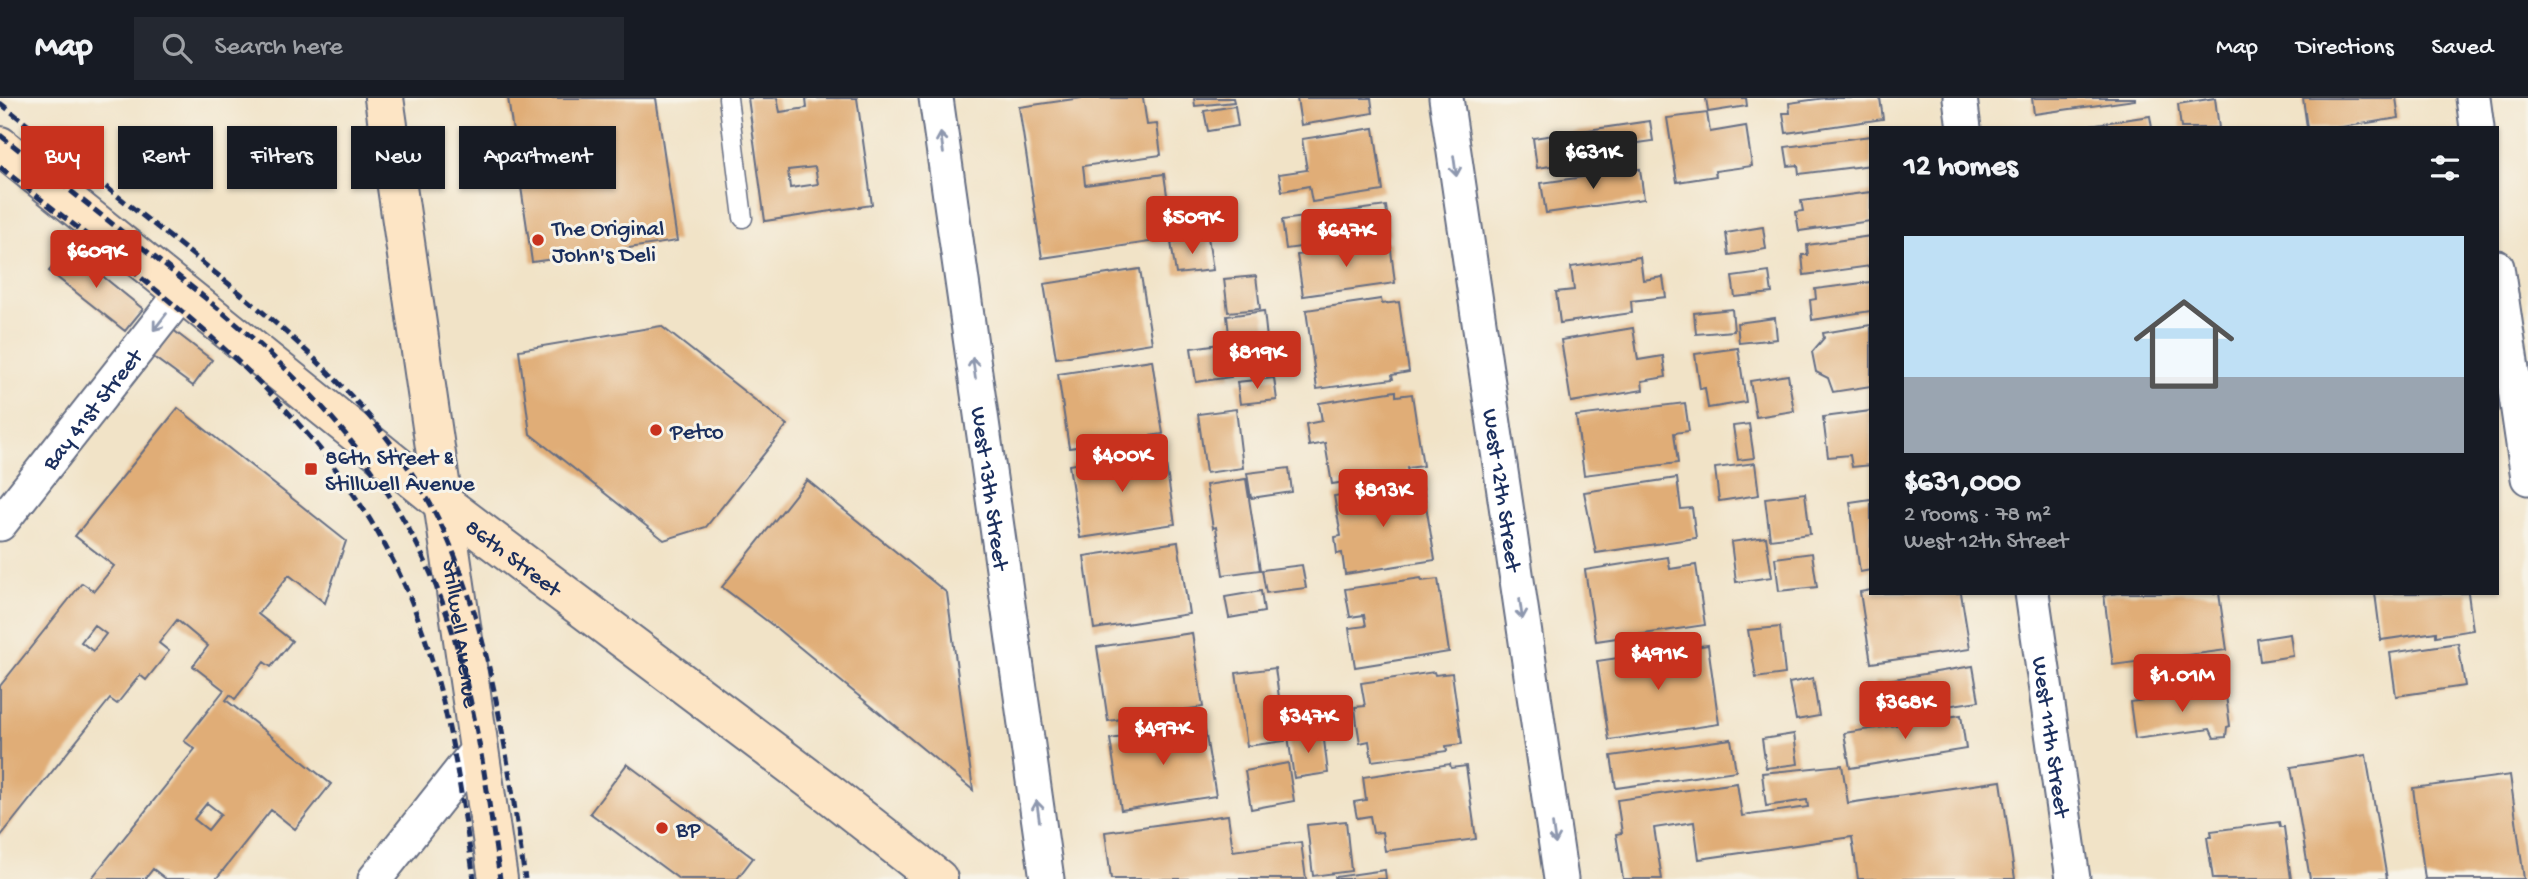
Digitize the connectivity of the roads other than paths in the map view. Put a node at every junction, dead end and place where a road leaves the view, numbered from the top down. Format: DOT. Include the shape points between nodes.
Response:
graph roads {
  1 [pos="384,98"];
  2 [pos="728,98"];
  3 [pos="936,98"];
  4 [pos="1446,98"];
  5 [pos="1960,98"];
  6 [pos="2473,98"];
  7 [pos="1964,126"];
  8 [pos="2477,126"];
  9 [pos="0,146"];
  10 [pos="743,218"];
  11 [pos="2499,281"];
  12 [pos="183,293"];
  13 [pos="2528,478"];
  14 [pos="443,503"];
  15 [pos="0,524"];
  16 [pos="2032,595"];
  17 [pos="478,749"];
  18 [pos="920,873"];
  19 [pos="375,879"];
  20 [pos="498,879"];
  21 [pos="1048,879"];
  22 [pos="1561,879"];
  23 [pos="2073,879"];
  1 -- 14 [label="main road, Stillwell Avenue"];
  2 -- 10 [label="lane"];
  21 -- 3 [label="street, West 13th Street, one-way"];
  4 -- 22 [label="street, West 12th Street, one-way"];
  5 -- 7 [label="street"];
  6 -- 8 [label="street"];
  9 -- 12 [label="main road, 86th Street"];
  11 -- 13 [label="street"];
  12 -- 14 [label="main road, 86th Street"];
  12 -- 15 [label="street, Bay 41st Street, one-way"];
  14 -- 17 [label="main road, Stillwell Avenue"];
  14 -- 18 [label="main road, 86th Street"];
  16 -- 23 [label="street, West 11th Street"];
  17 -- 19 [label="street"];
  17 -- 20 [label="main road, Stillwell Avenue"];
}
